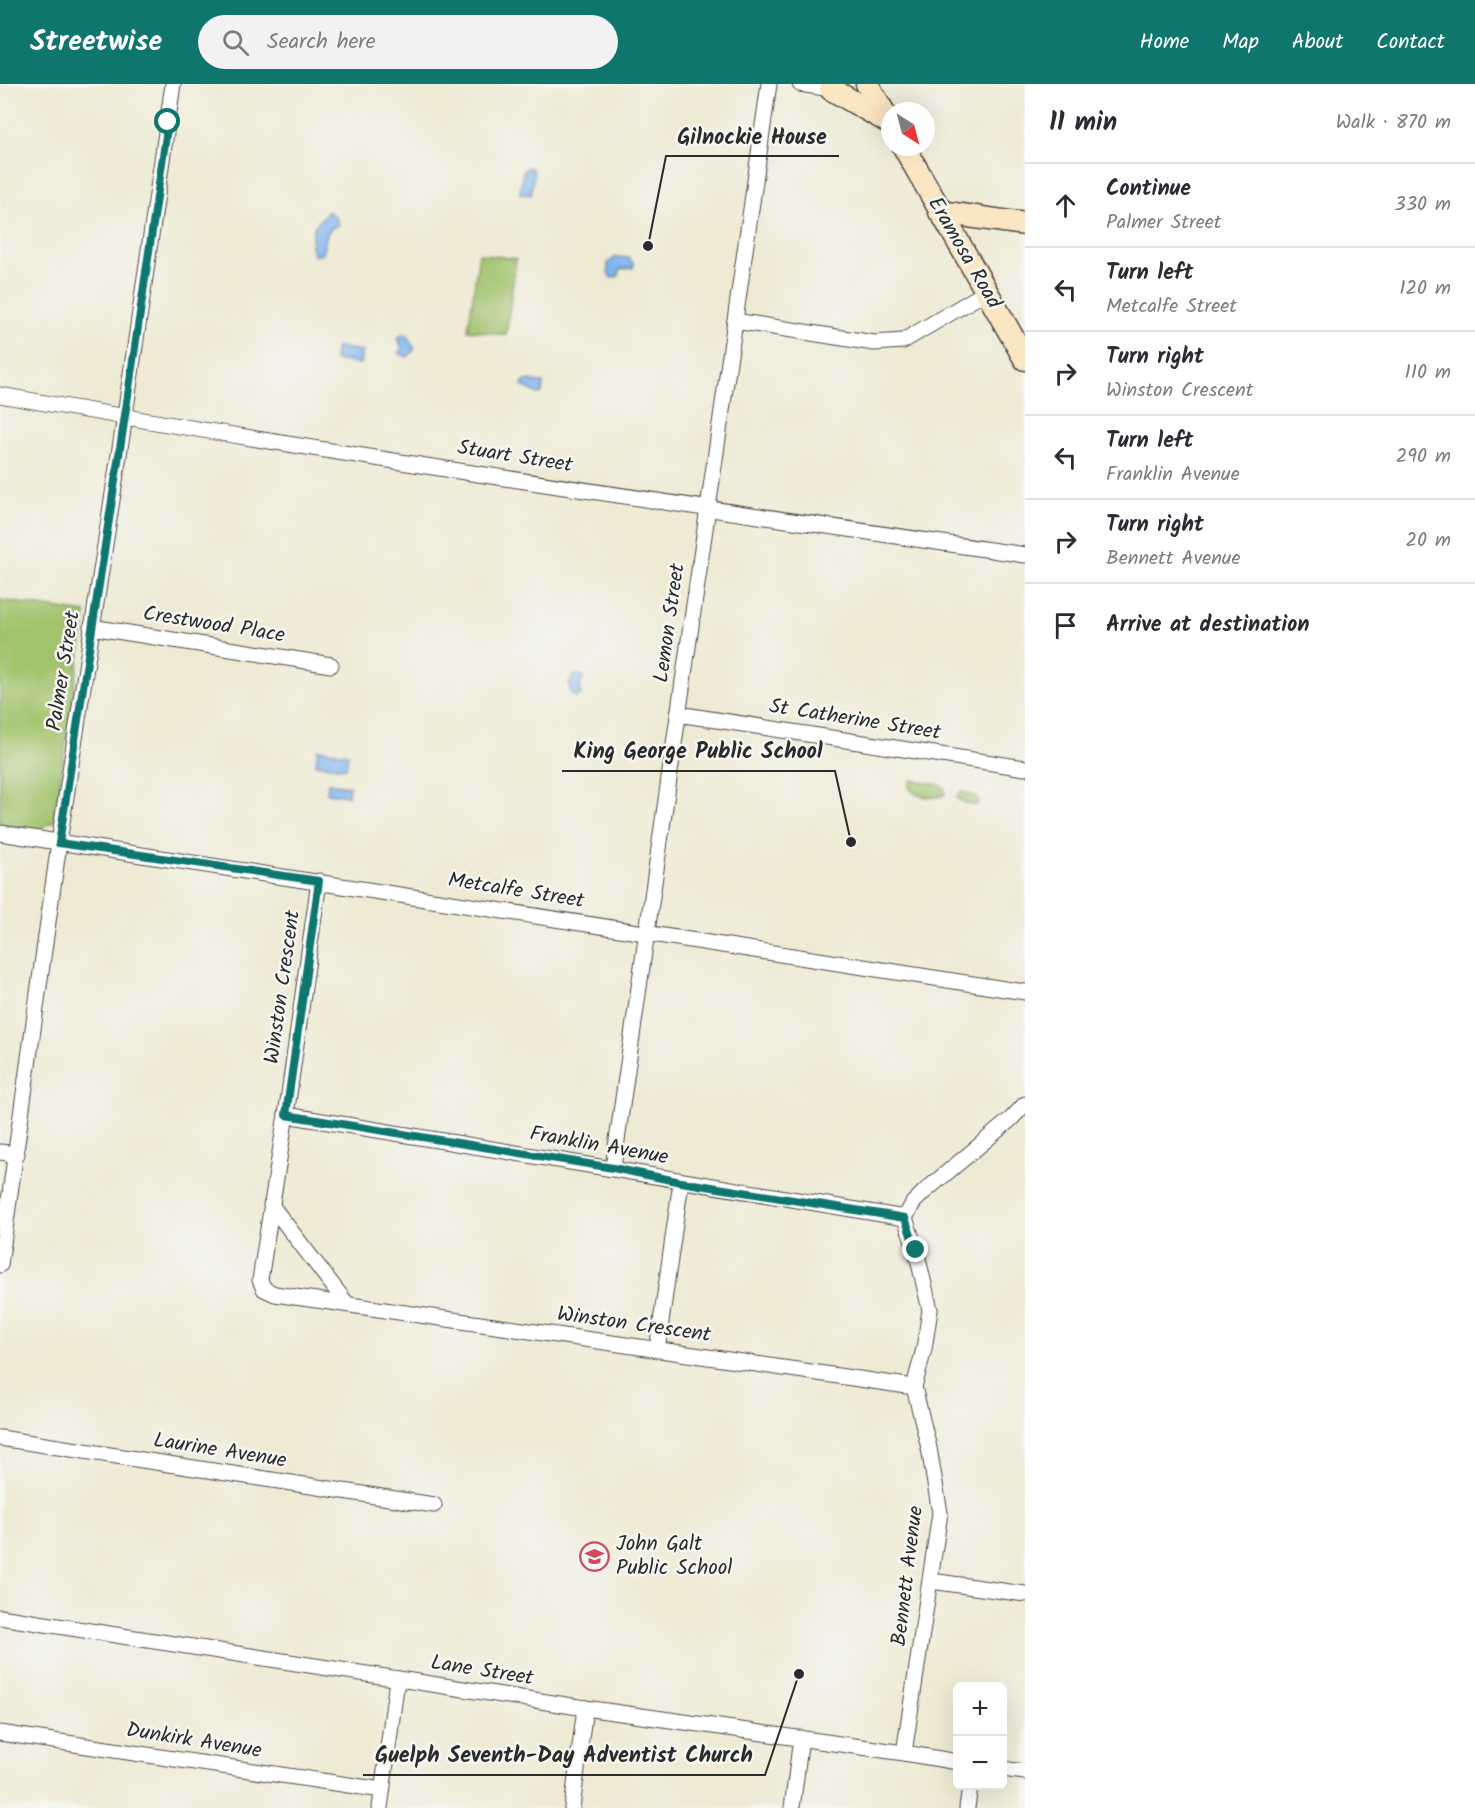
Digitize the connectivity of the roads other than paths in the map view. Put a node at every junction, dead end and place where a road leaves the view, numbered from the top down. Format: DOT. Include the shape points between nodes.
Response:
graph roads {
  1 [pos="173,84"];
  2 [pos="769,84"];
  3 [pos="800,84"];
  4 [pos="867,84"];
  5 [pos="836,86"];
  6 [pos="881,108"];
  7 [pos="881,117"];
  8 [pos="909,156"];
  9 [pos="940,212"];
  10 [pos="1025,224"];
  11 [pos="986,292"];
  12 [pos="735,321"];
  13 [pos="1025,359"];
  14 [pos="0,395"];
  15 [pos="125,417"];
  16 [pos="708,508"];
  17 [pos="1025,555"];
  18 [pos="91,627"];
  19 [pos="331,665"];
  20 [pos="678,714"];
  21 [pos="1025,768"];
  22 [pos="0,833"];
  23 [pos="59,843"];
  24 [pos="319,881"];
  25 [pos="647,933"];
  26 [pos="1025,992"];
  27 [pos="1025,1104"];
  28 [pos="286,1115"];
  29 [pos="0,1152"];
  30 [pos="17,1154"];
  31 [pos="613,1168"];
  32 [pos="681,1182"];
  33 [pos="270,1205"];
  34 [pos="905,1218"];
  35 [pos="0,1265"];
  36 [pos="347,1304"];
  37 [pos="657,1350"];
  38 [pos="914,1387"];
  39 [pos="0,1438"];
  40 [pos="434,1505"];
  41 [pos="931,1581"];
  42 [pos="1025,1594"];
  43 [pos="0,1617"];
  44 [pos="397,1680"];
  45 [pos="585,1708"];
  46 [pos="0,1732"];
  47 [pos="801,1738"];
  48 [pos="904,1753"];
  49 [pos="953,1761"];
  50 [pos="1007,1770"];
  51 [pos="1025,1772"];
  52 [pos="382,1790"];
  53 [pos="969,1790"];
  54 [pos="380,1808"];
  55 [pos="572,1808"];
  56 [pos="792,1808"];
  57 [pos="967,1808"];
  1 -- 15 [label="street, Palmer Street"];
  2 -- 12 [label="street, Lemon Street"];
  3 -- 5 [label="street"];
  4 -- 6 [label="main road"];
  5 -- 7 [label="main road"];
  8 -- 9 [label="main road, Eramosa Road"];
  9 -- 10 [label="main road"];
  9 -- 11 [label="main road, Eramosa Road"];
  11 -- 12 [label="street" via="911,337 893,343"];
  11 -- 13 [label="main road, Eramosa Road"];
  12 -- 16 [label="street, Lemon Street"];
  14 -- 15 [label="street, Stuart Street"];
  15 -- 16 [label="street, Stuart Street"];
  15 -- 18 [label="street, Palmer Street"];
  16 -- 17 [label="street, Stuart Street"];
  16 -- 20 [label="street, Lemon Street"];
  18 -- 19 [label="street, Crestwood Place"];
  18 -- 23 [label="street, Palmer Street"];
  20 -- 21 [label="street, St Catherine Street"];
  20 -- 25 [label="street, Lemon Street"];
  22 -- 23 [label="street, Metcalfe Street"];
  23 -- 24 [label="street, Metcalfe Street"];
  23 -- 30 [label="street, Palmer Street"];
  24 -- 25 [label="street, Metcalfe Street"];
  24 -- 28 [label="street, Winston Crescent"];
  25 -- 26 [label="street, Metcalfe Street"];
  25 -- 31 [label="street, Lemon Street"];
  27 -- 34 [label="street" via="912,1203"];
  28 -- 31 [label="street, Franklin Avenue"];
  28 -- 33 [label="street, Winston Crescent"];
  29 -- 30 [label="street"];
  30 -- 35 [label="street, Palmer Street"];
  31 -- 32 [label="street, Franklin Avenue"];
  32 -- 34 [label="street, Franklin Avenue"];
  32 -- 37 [label="street"];
  33 -- 36 [label="street"];
  33 -- 36 [label="street, Winston Crescent" via="260,1280 264,1289"];
  34 -- 38 [label="street, Bennett Avenue" via="930,1310"];
  36 -- 37 [label="street, Winston Crescent"];
  37 -- 38 [label="street, Winston Crescent"];
  38 -- 41 [label="street, Bennett Avenue" via="940,1513"];
  39 -- 40 [label="street, Laurine Avenue"];
  41 -- 42 [label="street"];
  41 -- 48 [label="street, Bennett Avenue"];
  43 -- 44 [label="street, Lane Street"];
  44 -- 45 [label="street, Lane Street"];
  44 -- 52 [label="street"];
  45 -- 47 [label="street, Lane Street"];
  45 -- 55 [label="street"];
  46 -- 52 [label="street, Dunkirk Avenue"];
  47 -- 48 [label="street, Lane Street"];
  47 -- 56 [label="street"];
  48 -- 49 [label="street, Lane Street"];
  50 -- 51 [label="street"];
  52 -- 54 [label="street"];
  53 -- 57 [label="street"];
}
